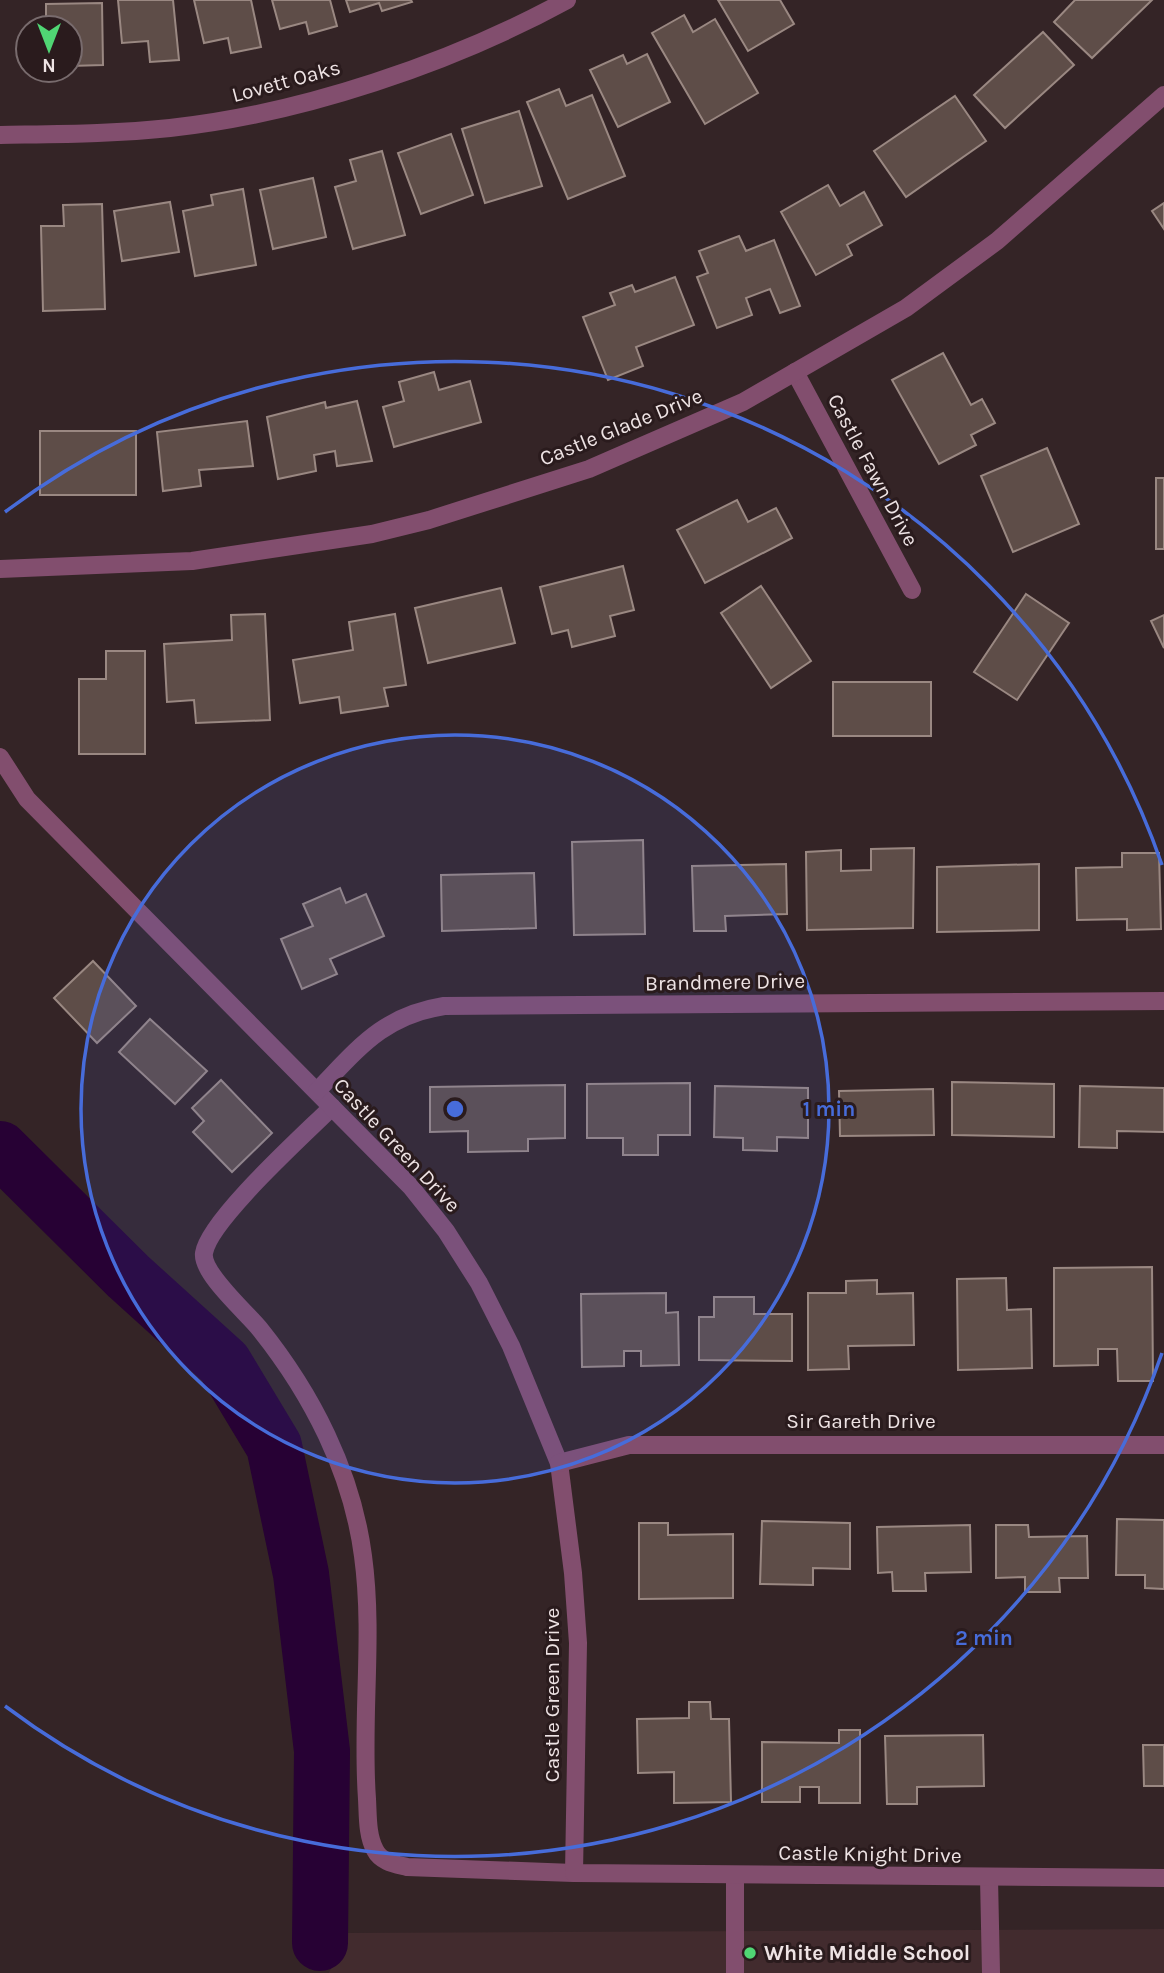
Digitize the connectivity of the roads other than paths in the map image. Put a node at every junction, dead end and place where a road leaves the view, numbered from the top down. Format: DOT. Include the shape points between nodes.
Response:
graph roads {
  1 [pos="567,0"];
  2 [pos="1164,95"];
  3 [pos="0,135"];
  4 [pos="795,372"];
  5 [pos="0,569"];
  6 [pos="912,590"];
  7 [pos="0,757"];
  8 [pos="1164,1001"];
  9 [pos="317,1091"];
  10 [pos="332,1107"];
  11 [pos="1164,1445"];
  12 [pos="559,1463"];
  13 [pos="574,1873"];
  14 [pos="735,1875"];
  15 [pos="989,1878"];
  16 [pos="1164,1878"];
  17 [pos="735,1973"];
  18 [pos="991,1973"];
  1 -- 3 [label="street, Lovett Oaks" via="427,64 298,104 168,128"];
  2 -- 4 [label="street, Castle Glade Drive" via="997,241 906,308"];
  4 -- 5 [label="street, Castle Glade Drive" via="743,402 589,469 429,520 372,534 192,561"];
  4 -- 6 [label="street, Castle Fawn Drive"];
  7 -- 9 [label="street, Castle Green Drive" via="27,799"];
  8 -- 9 [label="street, Brandmere Drive" via="444,1006 414,1011 388,1024"];
  9 -- 10 [label="street, Castle Green Drive"];
  10 -- 12 [label="street, Castle Green Drive" via="411,1187 446,1231 511,1346"];
  10 -- 13 [label="street, Castle Knight Drive" via="221,1223 204,1252 205,1268 260,1329 306,1395 339,1459 358,1514 367,1587 365,1770 370,1836 376,1854 407,1867"];
  11 -- 12 [label="street, Sir Gareth Drive" via="629,1445"];
  12 -- 13 [label="street, Castle Green Drive" via="578,1643"];
  13 -- 14 [label="street, Castle Knight Drive"];
  14 -- 15 [label="street, Castle Knight Drive"];
  14 -- 17 [label="street"];
  15 -- 16 [label="street, Castle Knight Drive"];
  15 -- 18 [label="street"];
}
